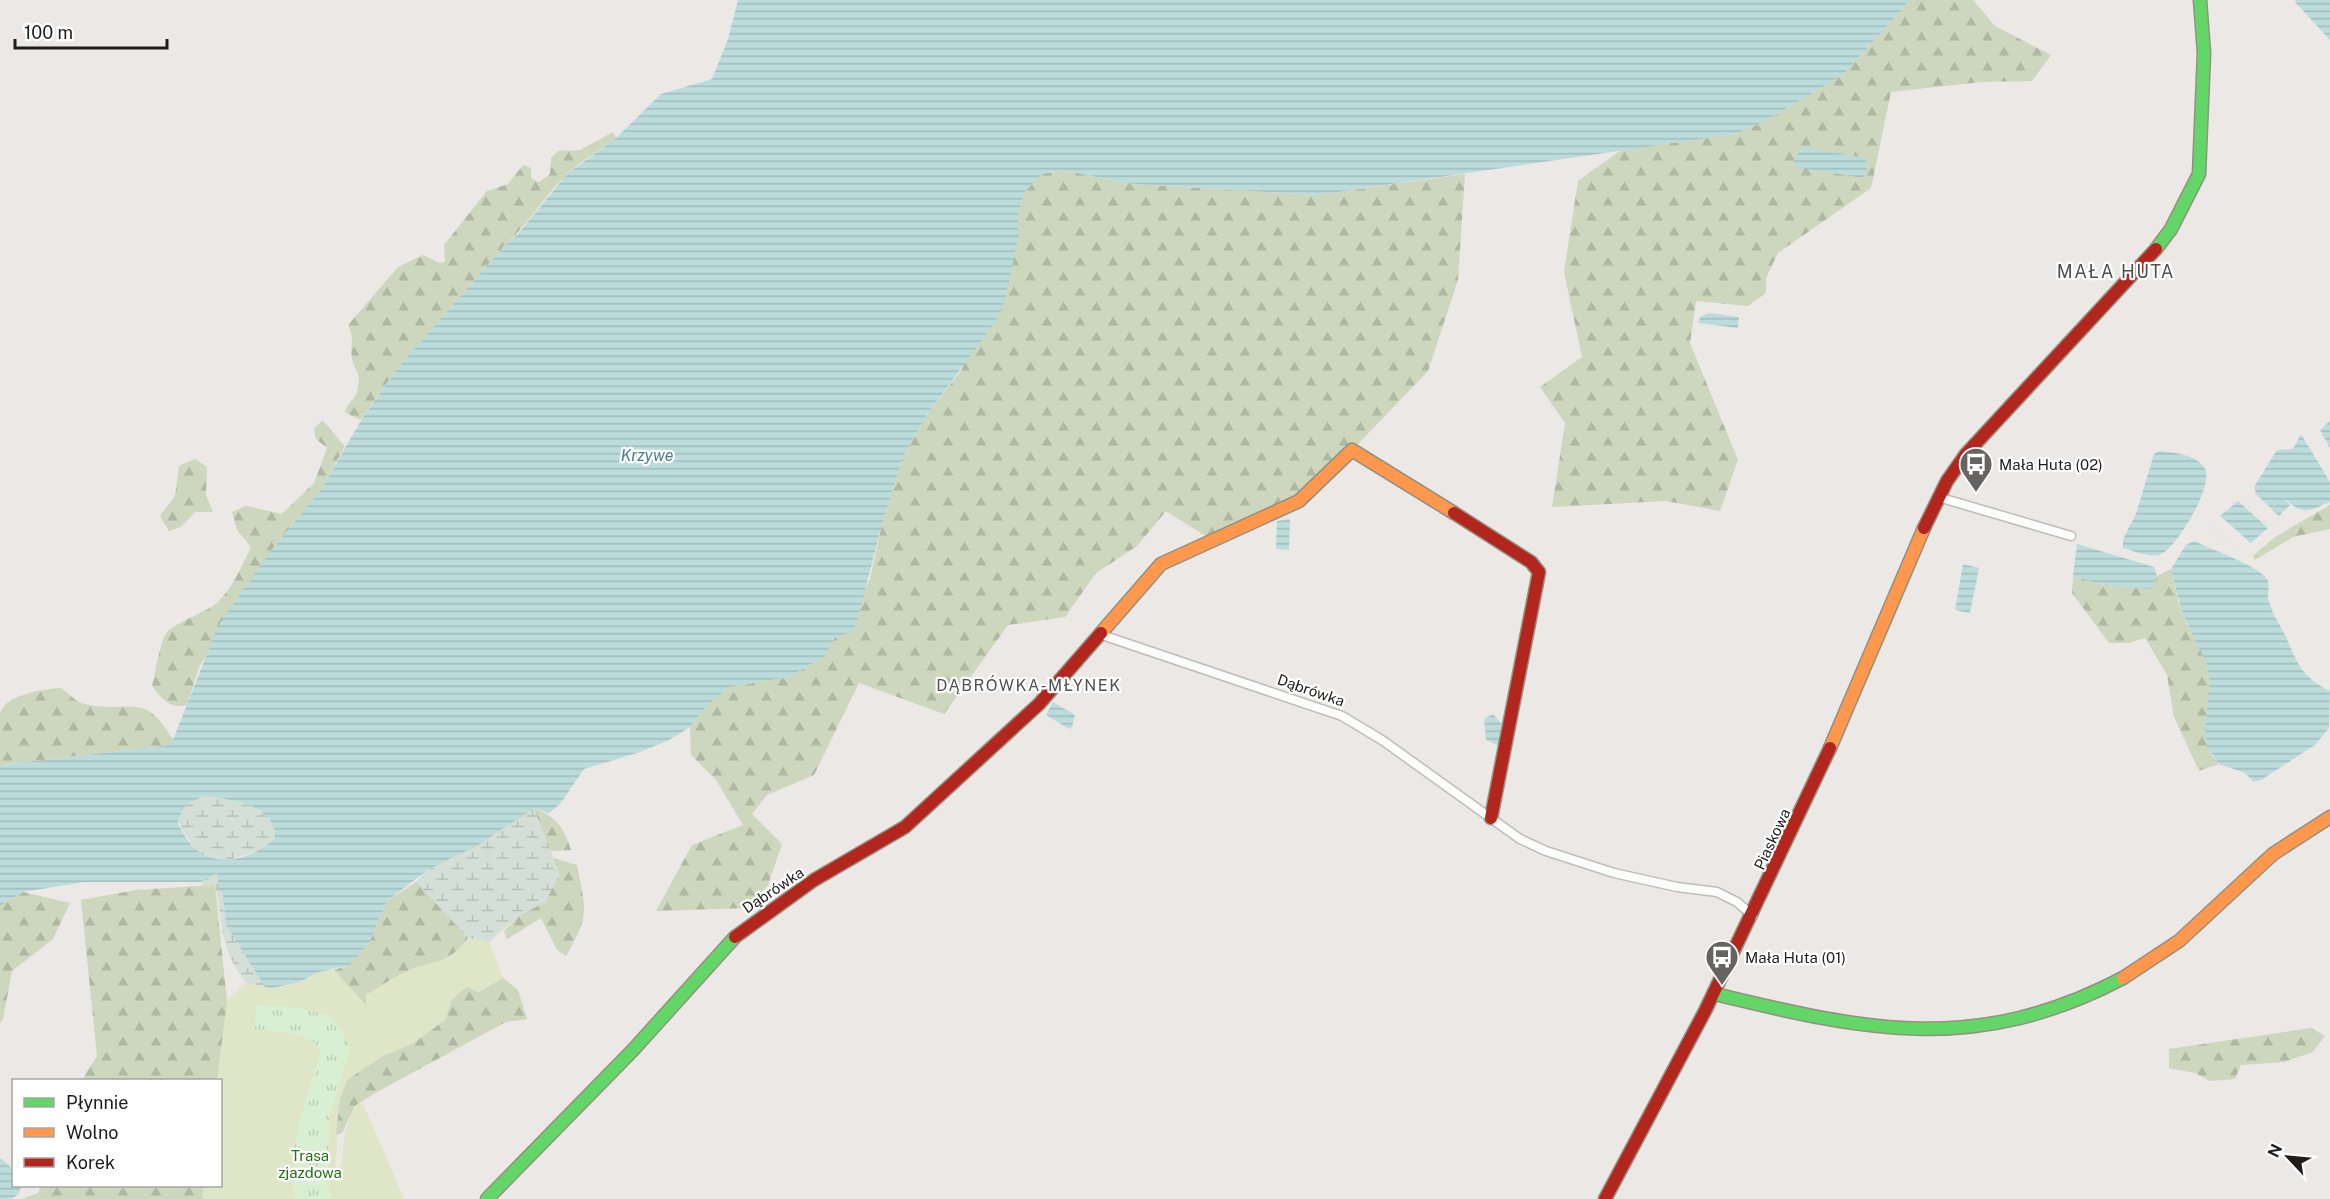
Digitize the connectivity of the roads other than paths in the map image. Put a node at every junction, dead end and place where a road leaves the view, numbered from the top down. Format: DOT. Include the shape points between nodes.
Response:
graph roads {
  1 [pos="2200,0"];
  2 [pos="1938,497"];
  3 [pos="2071,536"];
  4 [pos="1099,634"];
  5 [pos="2330,817"];
  6 [pos="1491,818"];
  7 [pos="1753,916"];
  8 [pos="1715,994"];
  9 [pos="487,1199"];
  10 [pos="1605,1199"];
  1 -- 2 [label="street, Piaskowa" via="2204,53 2202,147 2199,174 2191,194 2143,266 1966,454"];
  2 -- 3 [label="street"];
  2 -- 7 [label="street, Piaskowa" via="1862,681"];
  4 -- 6 [label="street, Dąbrówka" via="1342,716"];
  4 -- 6 [label="street, Dąbrówka" via="1161,564 1299,501 1352,450 1505,545 1539,572"];
  4 -- 9 [label="street, Dąbrówka" via="1039,704 905,827 814,880 740,931 633,1050"];
  5 -- 8 [label="street" via="2272,855 2165,952 2076,1000 2015,1020 1912,1030 1875,1028"];
  6 -- 7 [label="street, Dąbrówka" via="1545,851 1614,873 1677,887 1718,891"];
  7 -- 8 [label="street, Piaskowa"];
  8 -- 10 [label="street, Piaskowa"];
}
